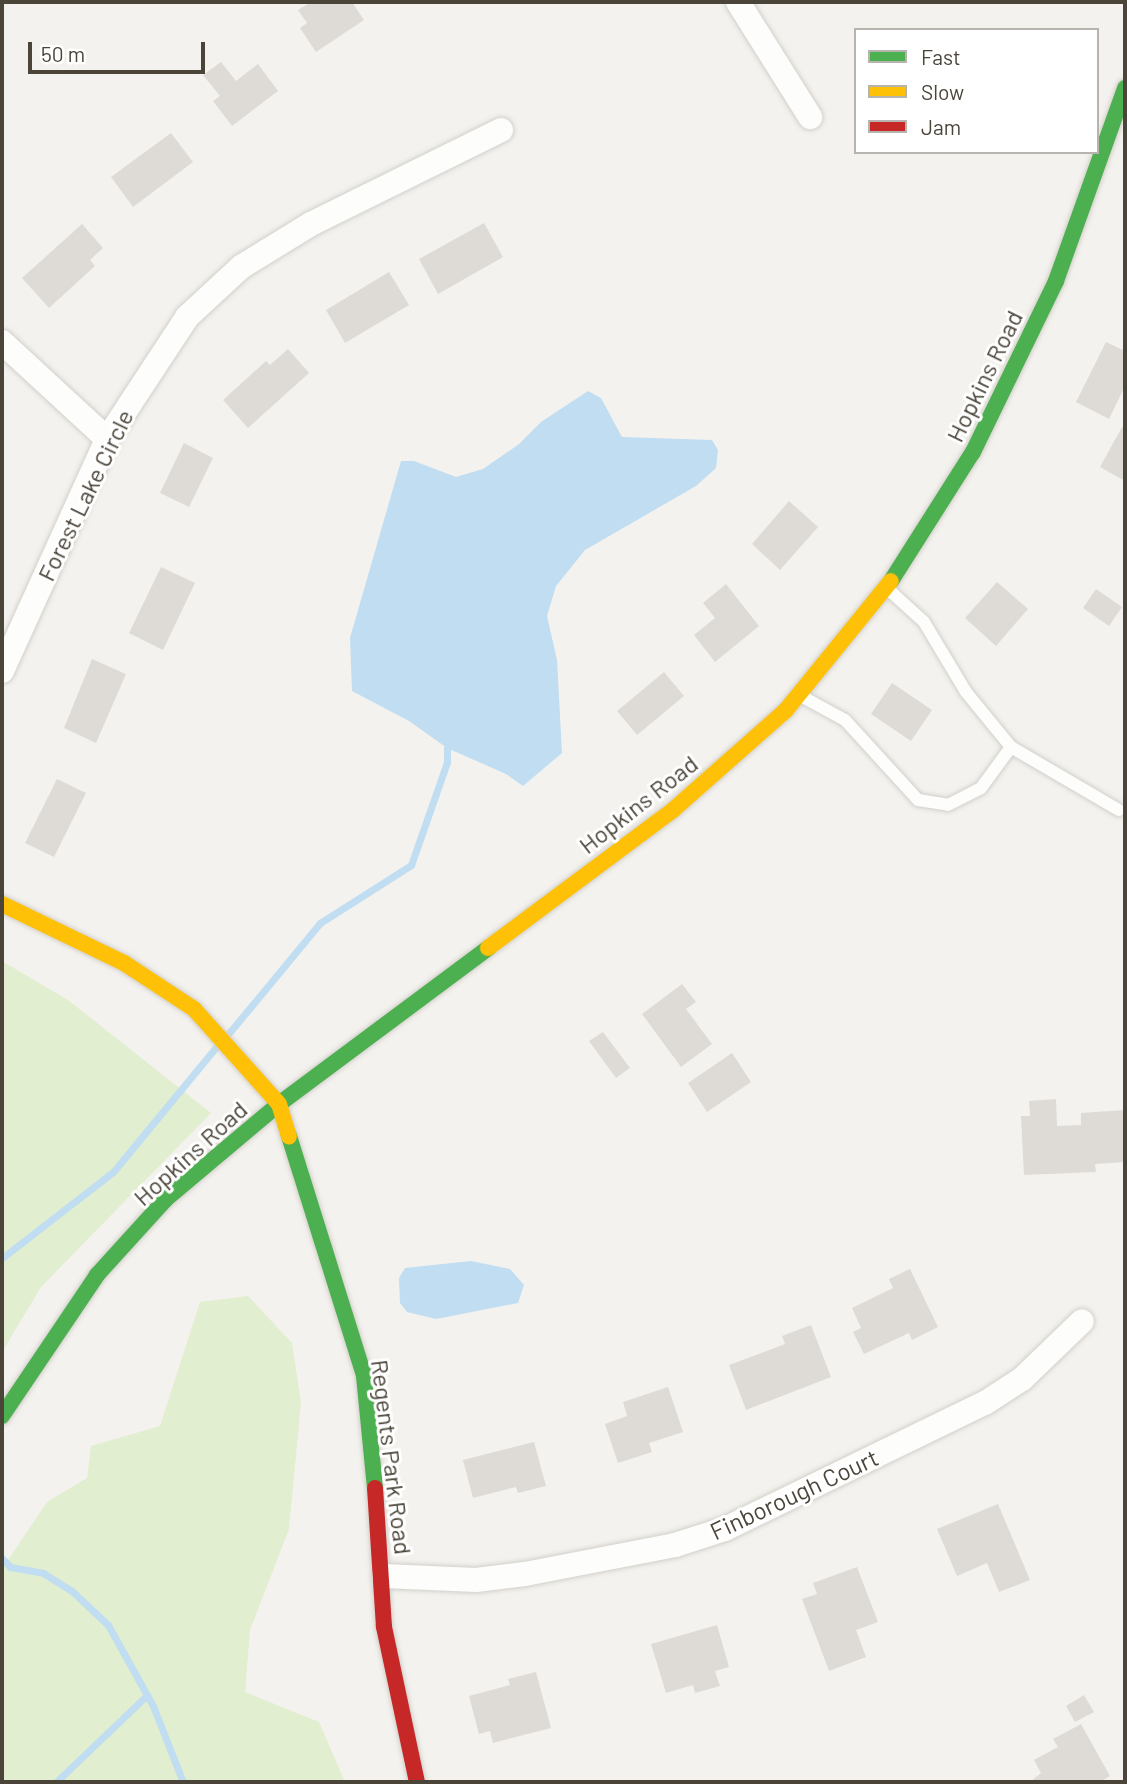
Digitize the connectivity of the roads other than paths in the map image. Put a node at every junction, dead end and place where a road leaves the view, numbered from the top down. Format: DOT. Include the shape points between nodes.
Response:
graph roads {
  1 [pos="738,2"];
  2 [pos="1125,89"];
  3 [pos="810,117"];
  4 [pos="501,130"];
  5 [pos="2,342"];
  6 [pos="107,439"];
  7 [pos="887,587"];
  8 [pos="2,671"];
  9 [pos="799,694"];
  10 [pos="1012,747"];
  11 [pos="1119,810"];
  12 [pos="2,904"];
  13 [pos="279,1104"];
  14 [pos="1082,1321"];
  15 [pos="2,1416"];
  16 [pos="384,1576"];
  17 [pos="417,1782"];
  1 -- 3 [label="street"];
  2 -- 7 [label="main road, Hopkins Road" via="1050,293 973,452"];
  4 -- 6 [label="street, Forest Lake Circle" via="311,224 241,267 187,317"];
  5 -- 6 [label="street"];
  6 -- 8 [label="street, Forest Lake Circle"];
  7 -- 9 [label="main road, Hopkins Road"];
  7 -- 10 [label="lane" via="924,622 966,692"];
  9 -- 10 [label="lane" via="845,720 918,800 948,805 981,788"];
  9 -- 13 [label="main road, Hopkins Road" via="673,810"];
  10 -- 11 [label="lane"];
  12 -- 13 [label="main road" via="124,963 194,1009"];
  13 -- 15 [label="main road, Hopkins Road" via="166,1199 97,1275"];
  13 -- 16 [label="main road, Regents Park Road" via="363,1376"];
  14 -- 16 [label="street, Finborough Court" via="1022,1379 985,1403 725,1529 675,1545 526,1574 476,1580"];
  16 -- 17 [label="main road, Regents Park Road" via="384,1627 394,1690"];
}
